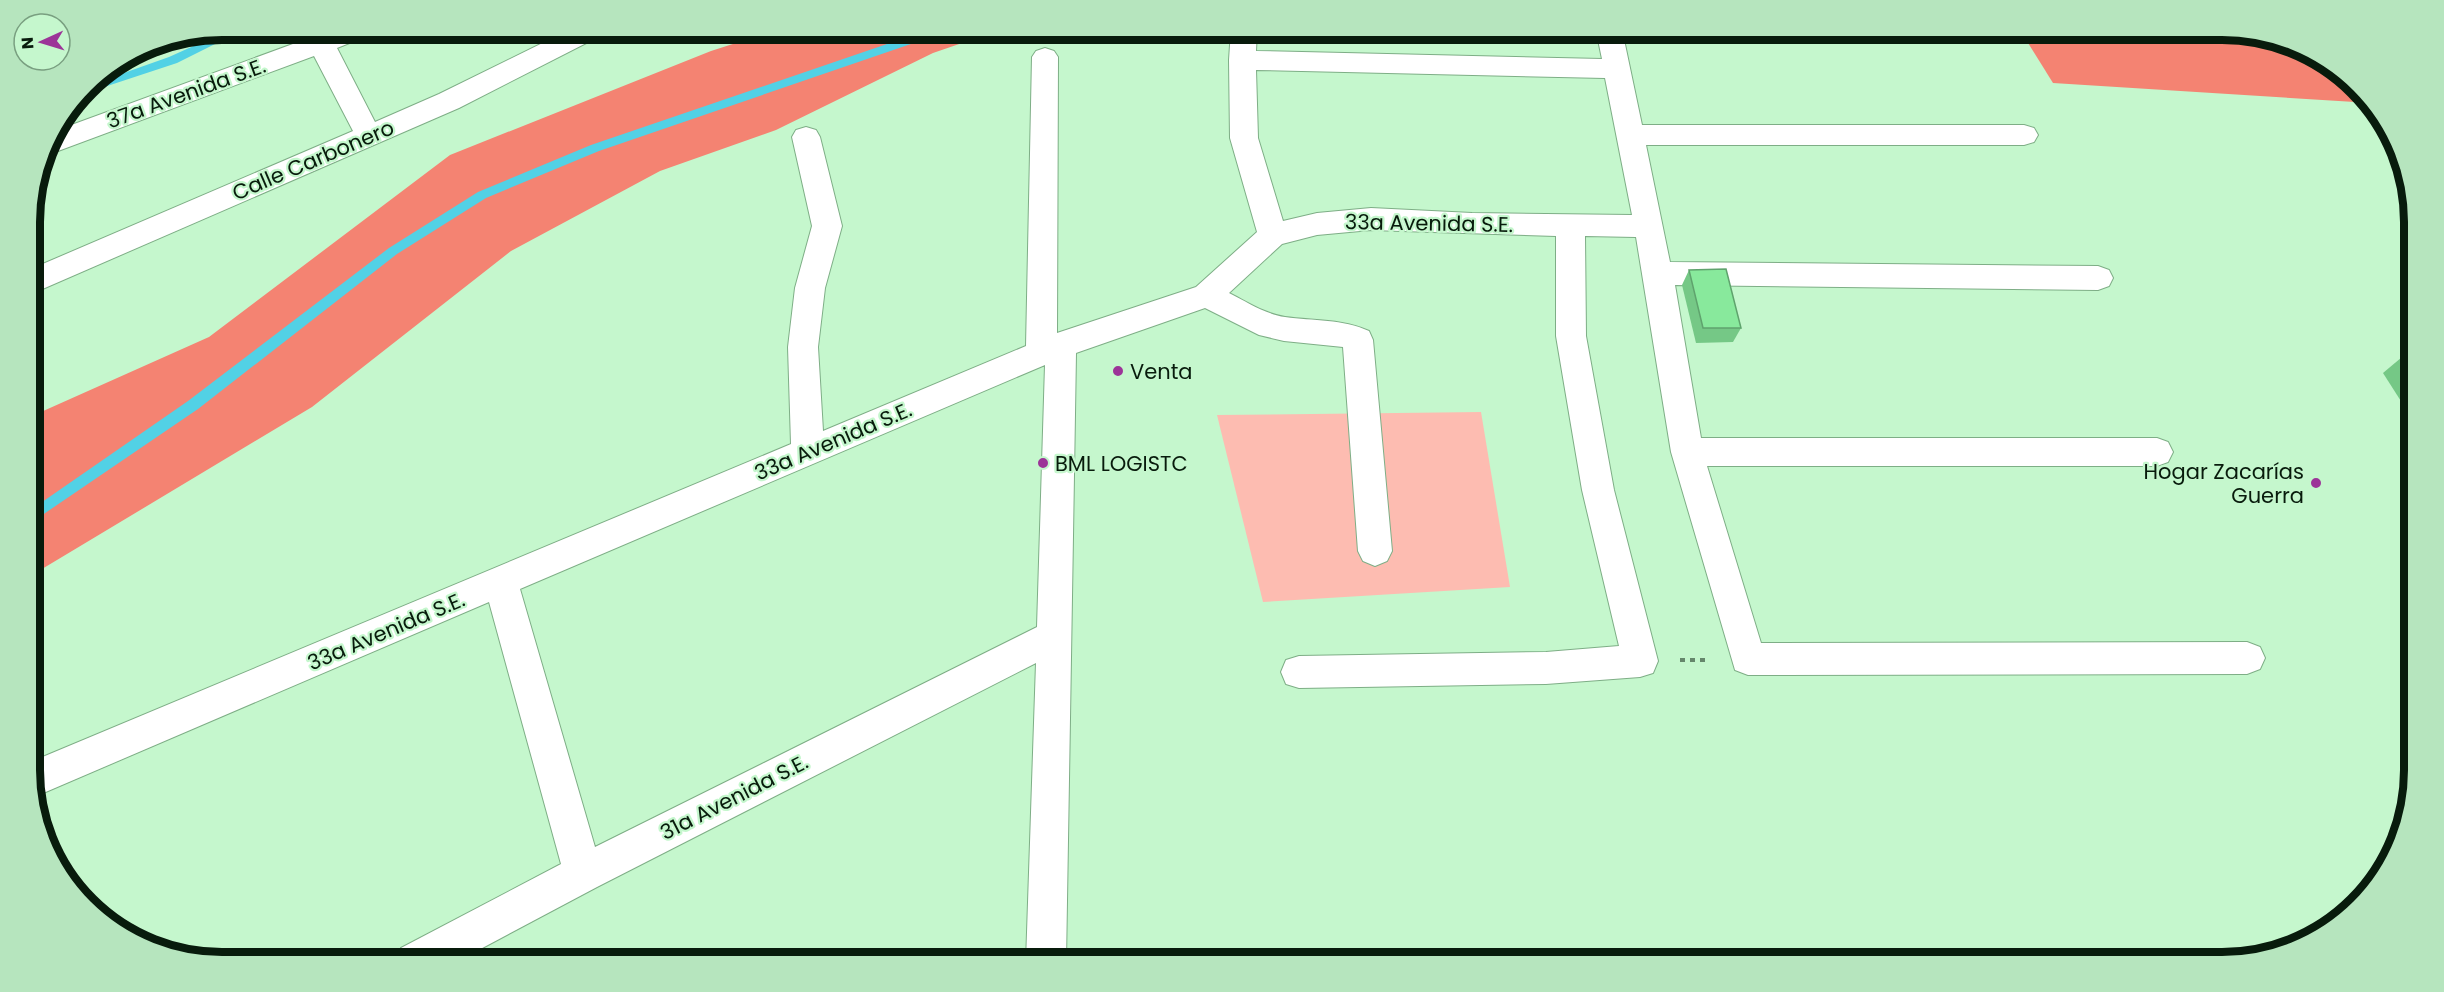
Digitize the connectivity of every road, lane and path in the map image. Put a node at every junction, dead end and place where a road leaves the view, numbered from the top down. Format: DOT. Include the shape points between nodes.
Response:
graph roads {
  1 [pos="327,41"];
  2 [pos="569,41"];
  3 [pos="1243,41"];
  4 [pos="1611,41"];
  5 [pos="321,43"];
  6 [pos="1044,57"];
  7 [pos="1242,60"];
  8 [pos="1617,69"];
  9 [pos="1631,135"];
  10 [pos="2024,135"];
  11 [pos="369,136"];
  12 [pos="806,137"];
  13 [pos="61,139"];
  14 [pos="1569,224"];
  15 [pos="1649,226"];
  16 [pos="1273,235"];
  17 [pos="1658,273"];
  18 [pos="41,278"];
  19 [pos="2098,278"];
  20 [pos="1207,295"];
  21 [pos="1051,349"];
  22 [pos="808,452"];
  23 [pos="1687,452"];
  24 [pos="2157,452"];
  25 [pos="1375,551"];
  26 [pos="501,582"];
  27 [pos="1054,636"];
  28 [pos="2247,658"];
  29 [pos="1748,659"];
  30 [pos="1640,662"];
  31 [pos="1299,672"];
  32 [pos="41,776"];
  33 [pos="583,873"];
  34 [pos="434,952"];
  35 [pos="1046,952"];
  1 -- 5 [label="street, 37a Avenida S.E."];
  2 -- 11 [label="street, Calle Carbonero"];
  3 -- 7 [label="street"];
  4 -- 8 [label="street"];
  5 -- 11 [label="street"];
  5 -- 13 [label="street, 37a Avenida S.E."];
  6 -- 21 [label="street"];
  7 -- 8 [label="street"];
  7 -- 16 [label="street" via="1244,138"];
  8 -- 9 [label="street"];
  9 -- 10 [label="street"];
  9 -- 15 [label="street"];
  11 -- 18 [label="street, Calle Carbonero"];
  12 -- 22 [label="street" via="827,226 810,288 803,347"];
  14 -- 15 [label="street, 33a Avenida S.E."];
  14 -- 16 [label="street, 33a Avenida S.E." via="1371,219 1317,224"];
  14 -- 30 [label="street" via="1571,336 1598,490"];
  15 -- 17 [label="street"];
  16 -- 20 [label="street, 33a Avenida S.E."];
  17 -- 19 [label="street"];
  17 -- 23 [label="street"];
  20 -- 21 [label="street, 33a Avenida S.E."];
  20 -- 25 [label="street" via="1260,323 1358,340"];
  21 -- 22 [label="street, 33a Avenida S.E."];
  21 -- 27 [label="street"];
  22 -- 26 [label="street, 33a Avenida S.E."];
  23 -- 24 [label="street"];
  23 -- 29 [label="street"];
  26 -- 32 [label="street, 33a Avenida S.E."];
  26 -- 33 [label="street"];
  27 -- 33 [label="street, 31a Avenida S.E."];
  27 -- 35 [label="street"];
  28 -- 29 [label="street"];
  29 -- 30 [label="path"];
  30 -- 31 [label="street" via="1546,668"];
  33 -- 34 [label="street, 31a Avenida S.E."];
}
